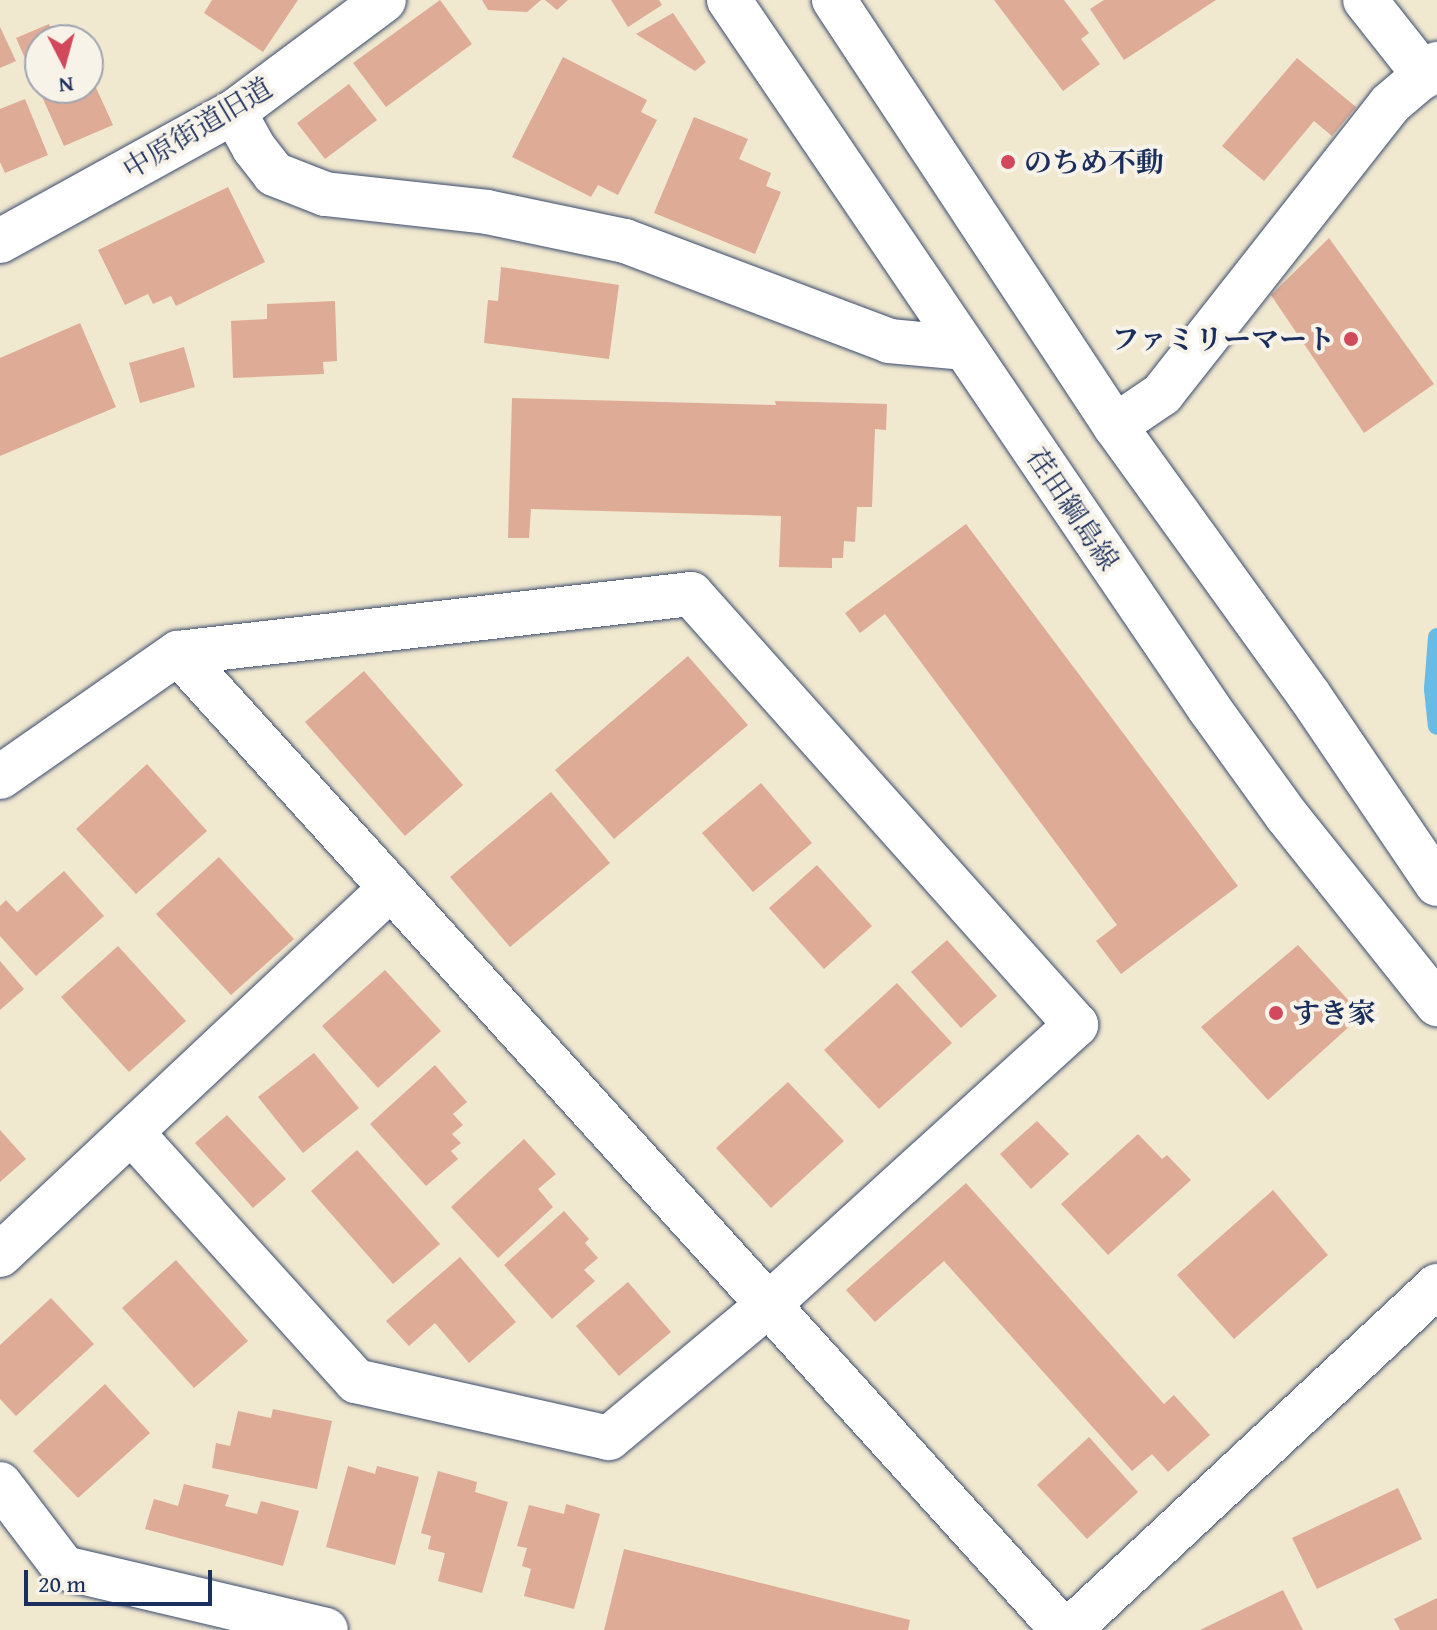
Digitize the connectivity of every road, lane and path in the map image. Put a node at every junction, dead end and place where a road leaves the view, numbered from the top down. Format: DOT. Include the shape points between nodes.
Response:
graph roads {
  1 [pos="384,0"];
  2 [pos="729,0"];
  3 [pos="834,0"];
  4 [pos="1365,0"];
  5 [pos="1431,70"];
  6 [pos="234,112"];
  7 [pos="0,241"];
  8 [pos="963,348"];
  9 [pos="1115,426"];
  10 [pos="178,653"];
  11 [pos="0,777"];
  12 [pos="1437,884"];
  13 [pos="391,888"];
  14 [pos="1437,1004"];
  15 [pos="131,1132"];
  16 [pos="0,1255"];
  17 [pos="1437,1286"];
  18 [pos="767,1306"];
  19 [pos="0,1484"];
  20 [pos="326,1630"];
  21 [pos="1063,1630"];
  22 [pos="1069,1630"];
  1 -- 6 [label="street, 中原街道旧道"];
  2 -- 8 [label="street, 荏田綱島線"];
  3 -- 9 [label="street"];
  4 -- 5 [label="street"];
  5 -- 9 [label="street" via="1390,104 1162,394"];
  6 -- 7 [label="street, 中原街道旧道"];
  6 -- 8 [label="street" via="274,174 325,194 487,212 625,241 889,341"];
  8 -- 14 [label="street, 荏田綱島線" via="1269,792"];
  9 -- 12 [label="street"];
  10 -- 11 [label="street"];
  10 -- 13 [label="street"];
  10 -- 18 [label="street" via="691,594 1076,1025"];
  13 -- 15 [label="street"];
  13 -- 18 [label="street"];
  15 -- 16 [label="street"];
  15 -- 18 [label="street" via="356,1381 609,1438"];
  17 -- 22 [label="street"];
  18 -- 21 [label="street"];
  19 -- 20 [label="street" via="64,1568"];
}
